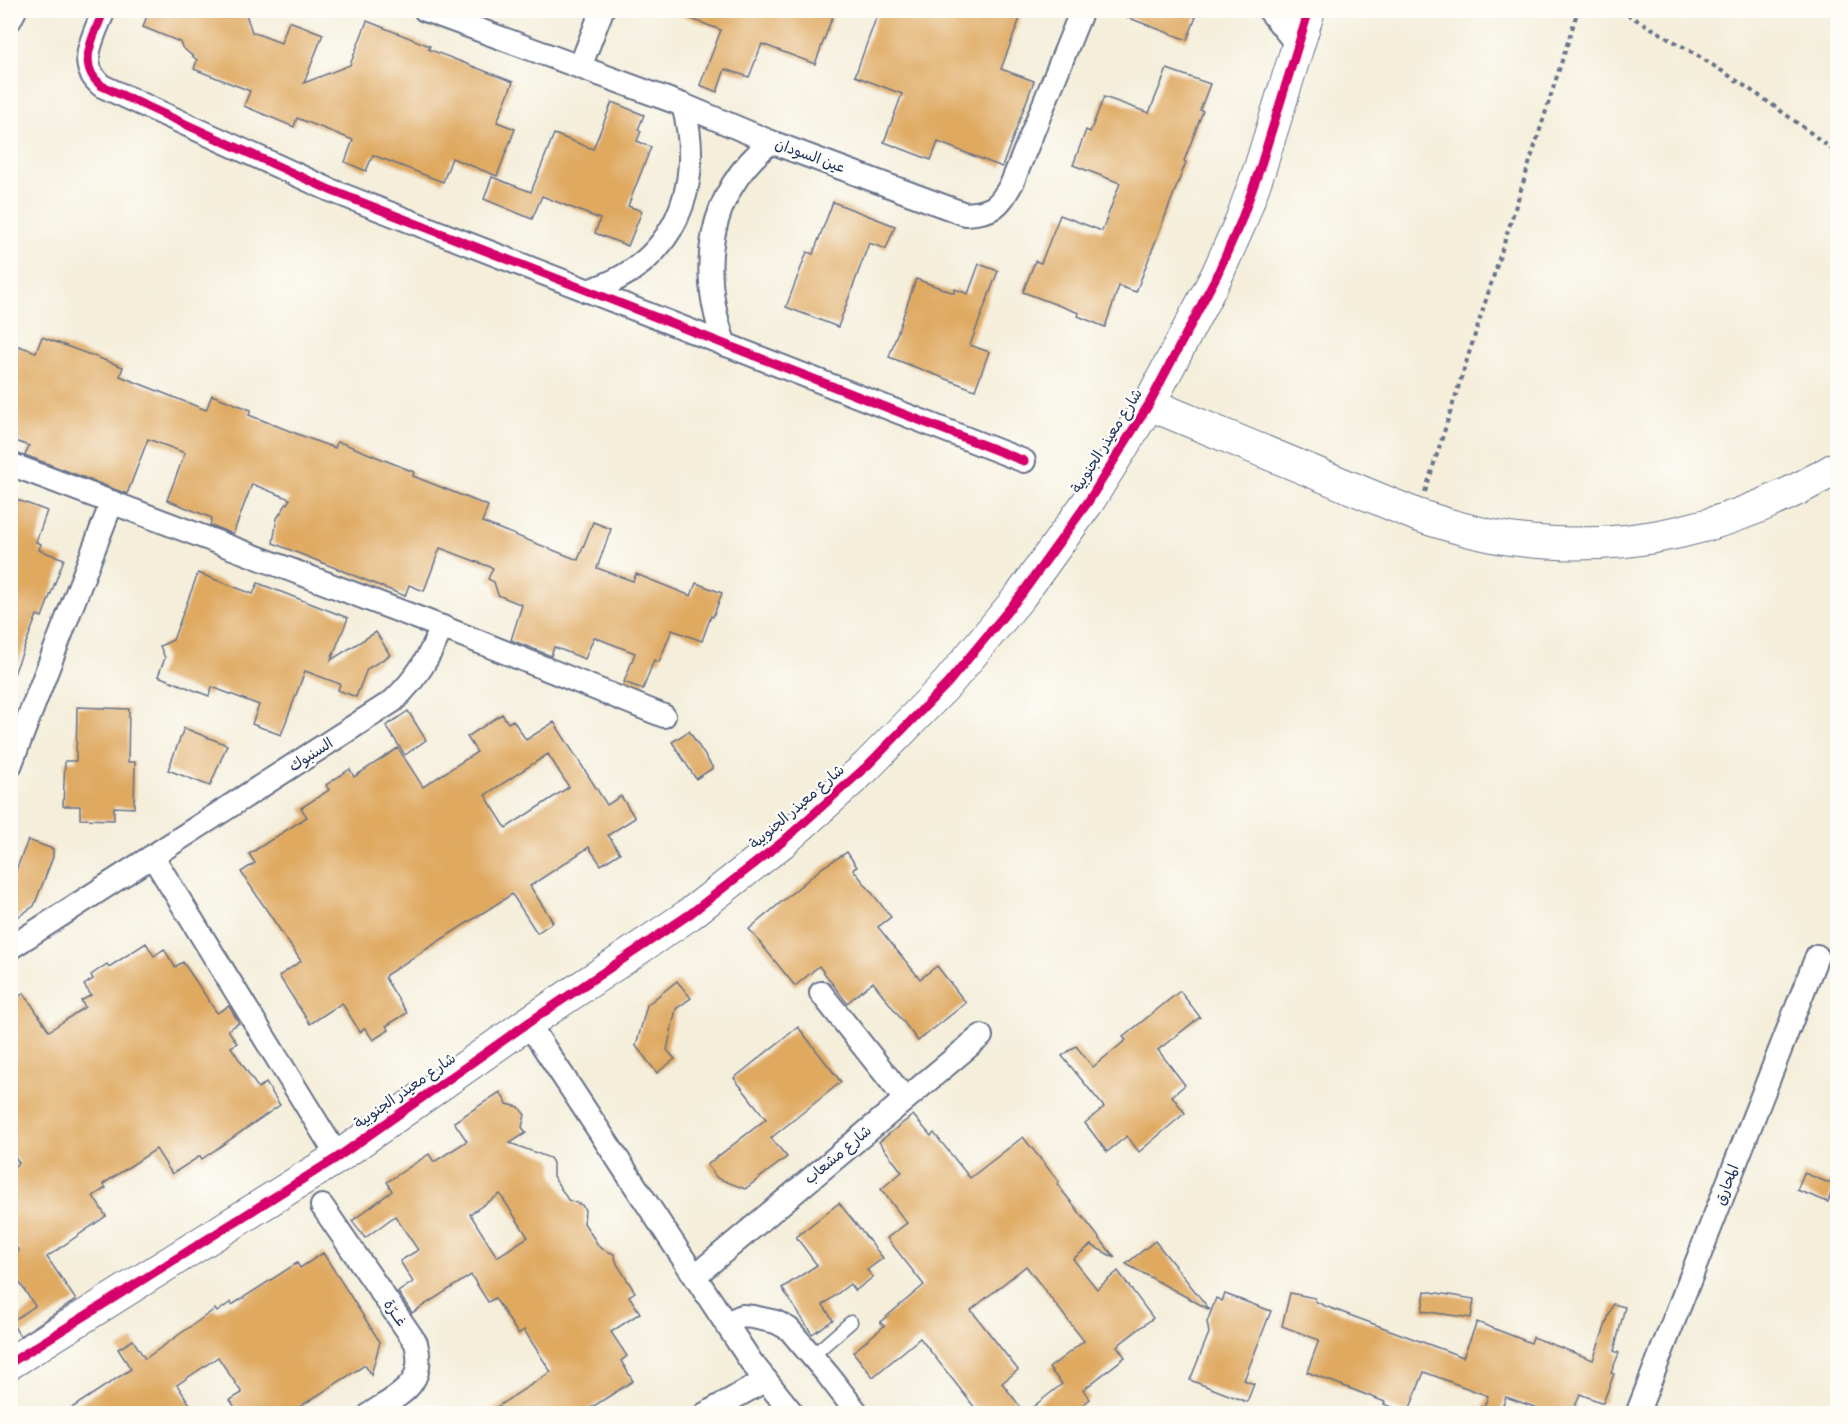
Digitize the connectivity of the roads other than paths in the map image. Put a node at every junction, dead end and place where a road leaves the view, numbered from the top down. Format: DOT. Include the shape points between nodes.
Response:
graph roads {
  1 [pos="104,10"];
  2 [pos="425,10"];
  3 [pos="602,10"];
  4 [pos="1082,10"];
  5 [pos="1269,10"];
  6 [pos="1309,10"];
  7 [pos="1298,46"];
  8 [pos="580,67"];
  9 [pos="683,105"];
  10 [pos="771,142"];
  11 [pos="681,208"];
  12 [pos="717,222"];
  13 [pos="587,291"];
  14 [pos="725,345"];
  15 [pos="1149,404"];
  16 [pos="1023,461"];
  17 [pos="10,464"];
  18 [pos="1838,467"];
  19 [pos="112,502"];
  20 [pos="442,627"];
  21 [pos="664,716"];
  22 [pos="10,766"];
  23 [pos="153,857"];
  24 [pos="10,948"];
  25 [pos="1816,956"];
  26 [pos="821,993"];
  27 [pos="528,1023"];
  28 [pos="981,1036"];
  29 [pos="905,1099"];
  30 [pos="338,1157"];
  31 [pos="322,1206"];
  32 [pos="696,1275"];
  33 [pos="851,1322"];
  34 [pos="727,1323"];
  35 [pos="813,1356"];
  36 [pos="10,1363"];
  37 [pos="766,1380"];
  38 [pos="370,1413"];
  39 [pos="705,1413"];
  40 [pos="793,1413"];
  41 [pos="858,1413"];
  42 [pos="1637,1413"];
  1 -- 13 [label="street" via="87,58 91,74 102,86 330,190"];
  2 -- 8 [label="street, عين السودان"];
  3 -- 8 [label="street"];
  4 -- 10 [label="street, عين السودان" via="1012,183 1002,201 985,212 965,214"];
  5 -- 7 [label="street"];
  6 -- 7 [label="street, شارع معيذر الجنوبية"];
  7 -- 15 [label="street, شارع معيذر الجنوبية" via="1241,221"];
  8 -- 9 [label="street, عين السودان"];
  9 -- 10 [label="street, عين السودان"];
  9 -- 11 [label="street" via="691,157"];
  10 -- 12 [label="street" via="737,177"];
  11 -- 12 [label="street"];
  11 -- 13 [label="street" via="664,241 638,268"];
  12 -- 14 [label="street" via="710,284"];
  13 -- 14 [label="street"];
  14 -- 16 [label="street"];
  15 -- 18 [label="street" via="1417,515 1462,529 1555,543 1649,539 1695,529 1784,497"];
  15 -- 27 [label="street, شارع معيذر الجنوبية" via="1089,502 1021,595 947,684 867,766 781,843 690,914"];
  17 -- 19 [label="street"];
  19 -- 20 [label="street"];
  19 -- 22 [label="street"];
  20 -- 21 [label="street"];
  20 -- 23 [label="street, السنبوك" via="419,673 393,701"];
  23 -- 24 [label="street, السنبوك"];
  23 -- 30 [label="street"];
  25 -- 42 [label="street, المحارق"];
  26 -- 29 [label="street"];
  27 -- 30 [label="street, شارع معيذر الجنوبية"];
  27 -- 32 [label="street"];
  28 -- 29 [label="street, شارع مشعاب"];
  29 -- 32 [label="street, شارع مشعاب"];
  30 -- 36 [label="street, شارع معيذر الجنوبية"];
  31 -- 38 [label="street, غــرّة" via="416,1343 419,1355 414,1381"];
  32 -- 34 [label="street"];
  33 -- 35 [label="lane"];
  34 -- 35 [label="street" via="742,1316 776,1322 789,1329"];
  34 -- 37 [label="street"];
  35 -- 41 [label="street"];
  37 -- 39 [label="street"];
  37 -- 40 [label="street"];
}
